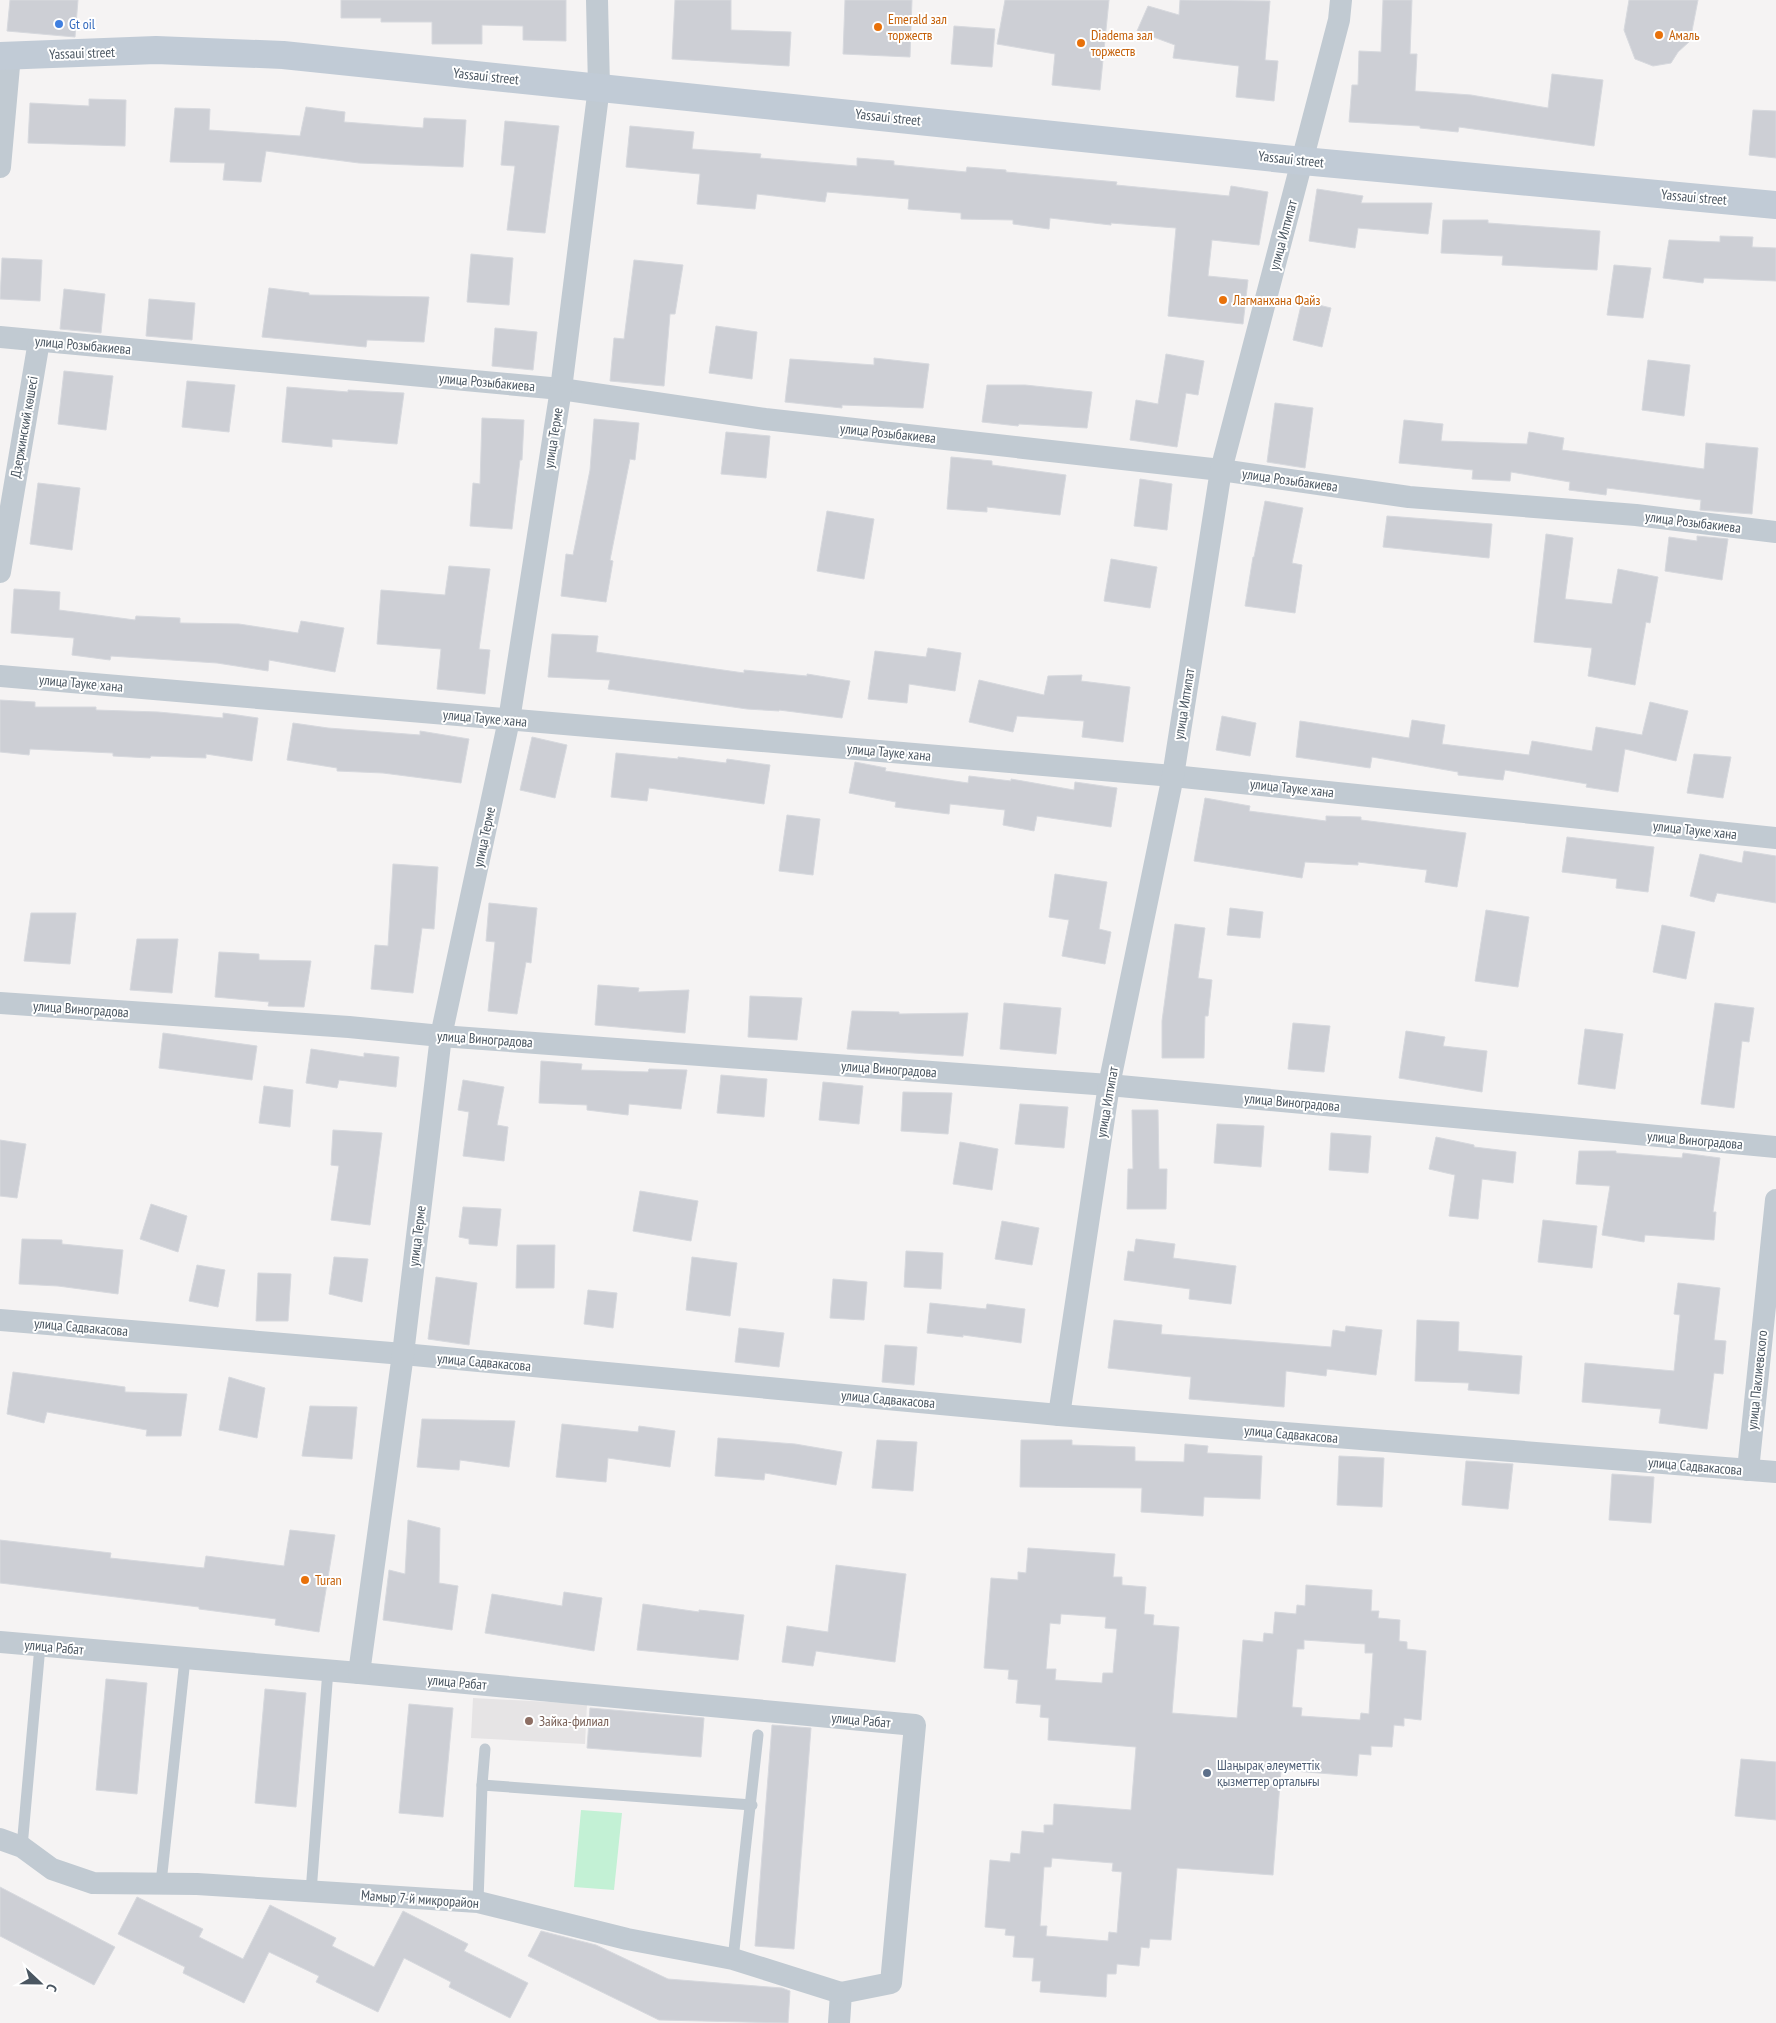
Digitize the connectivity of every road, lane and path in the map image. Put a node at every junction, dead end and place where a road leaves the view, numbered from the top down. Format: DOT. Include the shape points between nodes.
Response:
graph roads {
  1 [pos="597,0"];
  2 [pos="1341,0"];
  3 [pos="5,56"];
  4 [pos="599,87"];
  5 [pos="1303,161"];
  6 [pos="0,167"];
  7 [pos="1776,204"];
  8 [pos="0,337"];
  9 [pos="39,341"];
  10 [pos="561,389"];
  11 [pos="1221,470"];
  12 [pos="1776,532"];
  13 [pos="0,572"];
  14 [pos="0,676"];
  15 [pos="508,720"];
  16 [pos="1173,776"];
  17 [pos="1776,838"];
  18 [pos="0,1003"];
  19 [pos="441,1036"];
  20 [pos="1109,1085"];
  21 [pos="1776,1147"];
  22 [pos="1776,1200"];
  23 [pos="0,1320"];
  24 [pos="403,1354"];
  25 [pos="1059,1415"];
  26 [pos="1748,1470"];
  27 [pos="1776,1472"];
  28 [pos="0,1642"];
  29 [pos="40,1646"];
  30 [pos="185,1659"];
  31 [pos="328,1670"];
  32 [pos="359,1673"];
  33 [pos="758,1735"];
  34 [pos="485,1749"];
  35 [pos="482,1785"];
  36 [pos="752,1804"];
  37 [pos="0,1839"];
  38 [pos="22,1847"];
  39 [pos="161,1883"];
  40 [pos="311,1892"];
  41 [pos="478,1902"];
  42 [pos="733,1959"];
  43 [pos="841,1992"];
  44 [pos="839,2023"];
  1 -- 4 [label="street, улица Терме"];
  2 -- 5 [label="street, улица Илтипат"];
  3 -- 4 [label="main road, Yassaui street" via="156,50 283,56"];
  3 -- 6 [label="street"];
  4 -- 5 [label="main road, Yassaui street"];
  4 -- 10 [label="street, улица Терме"];
  5 -- 7 [label="main road, Yassaui street"];
  5 -- 11 [label="street, улица Илтипат"];
  8 -- 9 [label="street, улица Розыбакиева"];
  9 -- 10 [label="street, улица Розыбакиева"];
  9 -- 13 [label="street, Дзержинский көшесі"];
  10 -- 11 [label="street, улица Розыбакиева" via="765,419"];
  10 -- 15 [label="street, улица Терме"];
  11 -- 12 [label="street, улица Розыбакиева" via="1409,497 1636,515"];
  11 -- 16 [label="street, улица Илтипат"];
  14 -- 15 [label="street, улица Тауке хана"];
  15 -- 16 [label="street, улица Тауке хана"];
  15 -- 19 [label="street, улица Терме"];
  16 -- 17 [label="street, улица Тауке хана"];
  16 -- 20 [label="street, улица Илтипат"];
  18 -- 19 [label="street, улица Виноградова"];
  19 -- 20 [label="street, улица Виноградова"];
  19 -- 24 [label="street, улица Терме"];
  20 -- 21 [label="street, улица Виноградова"];
  20 -- 25 [label="street, улица Илтипат"];
  22 -- 26 [label="street, улица Паклиевского"];
  23 -- 24 [label="street, улица Садвакасова"];
  24 -- 25 [label="street, улица Садвакасова"];
  24 -- 32 [label="street, улица Терме"];
  25 -- 26 [label="street, улица Садвакасова"];
  26 -- 27 [label="street, улица Садвакасова"];
  28 -- 29 [label="street, улица Рабат"];
  29 -- 30 [label="street, улица Рабат"];
  29 -- 38 [label="lane"];
  30 -- 31 [label="street, улица Рабат"];
  30 -- 39 [label="lane"];
  31 -- 32 [label="street, улица Рабат"];
  31 -- 40 [label="lane"];
  32 -- 43 [label="street, улица Рабат" via="915,1725 891,1983"];
  33 -- 36 [label="lane"];
  34 -- 35 [label="lane"];
  35 -- 36 [label="lane"];
  35 -- 41 [label="lane"];
  36 -- 42 [label="lane"];
  37 -- 38 [label="street, Мамыр 7-й микрорайон"];
  38 -- 39 [label="street, Мамыр 7-й микрорайон" via="52,1869 93,1883"];
  39 -- 40 [label="street, Мамыр 7-й микрорайон"];
  40 -- 41 [label="street, Мамыр 7-й микрорайон"];
  41 -- 42 [label="street, Мамыр 7-й микрорайон" via="627,1939"];
  42 -- 43 [label="street, Мамыр 7-й микрорайон"];
  43 -- 44 [label="street"];
}
